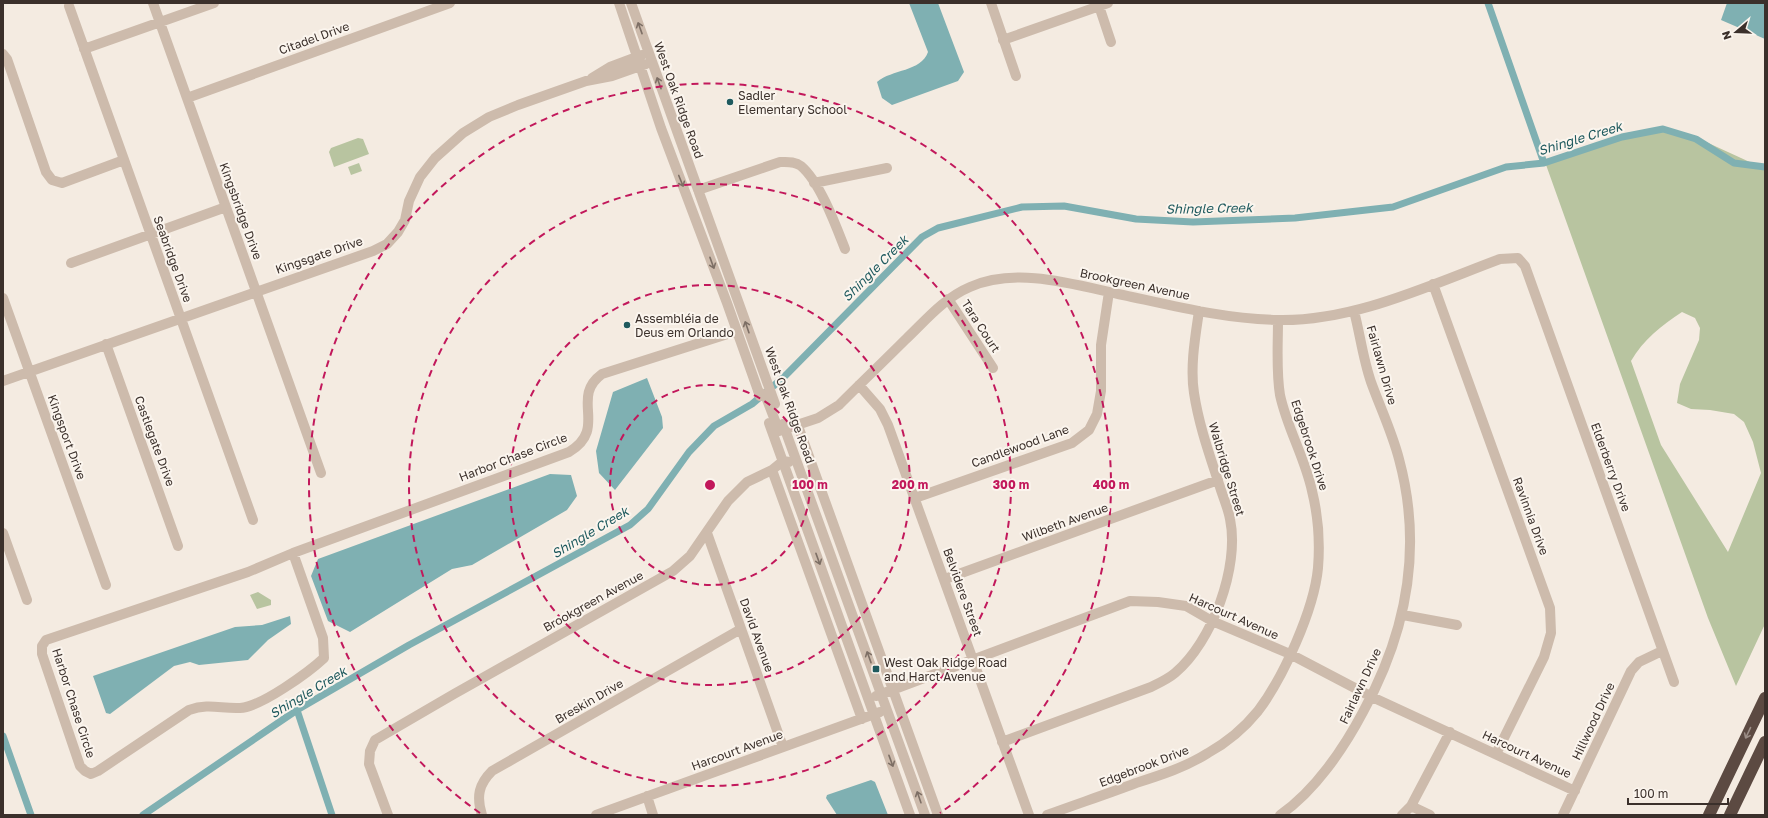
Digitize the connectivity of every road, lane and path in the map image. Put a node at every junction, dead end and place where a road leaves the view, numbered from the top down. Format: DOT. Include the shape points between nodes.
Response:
graph roads {
  1 [pos="153,3"];
  2 [pos="214,3"];
  3 [pos="450,3"];
  4 [pos="618,3"];
  5 [pos="631,3"];
  6 [pos="991,3"];
  7 [pos="437,5"];
  8 [pos="1103,5"];
  9 [pos="68,6"];
  10 [pos="160,22"];
  11 [pos="1003,40"];
  12 [pos="1111,42"];
  13 [pos="84,49"];
  14 [pos="3,54"];
  15 [pos="650,58"];
  16 [pos="638,62"];
  17 [pos="1016,76"];
  18 [pos="187,98"];
  19 [pos="657,117"];
  20 [pos="124,160"];
  21 [pos="690,168"];
  22 [pos="887,168"];
  23 [pos="814,183"];
  24 [pos="698,190"];
  25 [pos="226,207"];
  26 [pos="694,214"];
  27 [pos="151,234"];
  28 [pos="844,249"];
  29 [pos="720,252"];
  30 [pos="1522,262"];
  31 [pos="71,263"];
  32 [pos="1433,284"];
  33 [pos="256,291"];
  34 [pos="1109,292"];
  35 [pos="3,298"];
  36 [pos="948,299"];
  37 [pos="1198,311"];
  38 [pos="1354,311"];
  39 [pos="181,318"];
  40 [pos="1278,320"];
  41 [pos="737,332"];
  42 [pos="106,344"];
  43 [pos="993,368"];
  44 [pos="30,372"];
  45 [pos="3,381"];
  46 [pos="859,384"];
  47 [pos="758,391"];
  48 [pos="798,426"];
  49 [pos="785,430"];
  50 [pos="783,461"];
  51 [pos="772,470"];
  52 [pos="321,473"];
  53 [pos="1218,480"];
  54 [pos="915,498"];
  55 [pos="253,520"];
  56 [pos="3,533"];
  57 [pos="706,533"];
  58 [pos="827,544"];
  59 [pos="178,546"];
  60 [pos="293,553"];
  61 [pos="945,579"];
  62 [pos="106,585"];
  63 [pos="27,600"];
  64 [pos="1403,615"];
  65 [pos="1212,621"];
  66 [pos="1457,625"];
  67 [pos="741,629"];
  68 [pos="1662,651"];
  69 [pos="1290,654"];
  70 [pos="973,660"];
  71 [pos="1674,682"];
  72 [pos="893,690"];
  73 [pos="882,694"];
  74 [pos="1372,697"];
  75 [pos="1765,698"];
  76 [pos="869,699"];
  77 [pos="888,710"];
  78 [pos="874,714"];
  79 [pos="862,719"];
  80 [pos="1450,732"];
  81 [pos="1002,742"];
  82 [pos="1765,742"];
  83 [pos="783,746"];
  84 [pos="1496,754"];
  85 [pos="1575,791"];
  86 [pos="647,796"];
  87 [pos="1411,806"];
  88 [pos="388,815"];
  89 [pos="482,815"];
  90 [pos="596,815"];
  91 [pos="653,815"];
  92 [pos="910,815"];
  93 [pos="925,815"];
  94 [pos="938,815"];
  95 [pos="1029,815"];
  96 [pos="1047,815"];
  97 [pos="1280,815"];
  98 [pos="1402,815"];
  99 [pos="1430,815"];
  100 [pos="1563,815"];
  101 [pos="1709,815"];
  102 [pos="1730,815"];
  1 -- 10 [label="street, Kingsbridge Drive"];
  2 -- 10 [label="street"];
  3 -- 7 [label="street, Citadel Drive"];
  4 -- 16 [label="street, West Oak Ridge Road"];
  15 -- 5 [label="street, West Oak Ridge Road, one-way"];
  6 -- 11 [label="street"];
  7 -- 18 [label="street, Citadel Drive"];
  8 -- 11 [label="street"];
  8 -- 12 [label="street"];
  9 -- 13 [label="street, Seabridge Drive"];
  10 -- 13 [label="street"];
  10 -- 18 [label="street, Kingsbridge Drive"];
  11 -- 17 [label="street"];
  13 -- 20 [label="street, Seabridge Drive"];
  14 -- 20 [label="street" via="46,172 52,180 62,183"];
  15 -- 16 [label="street, Kingsgate Drive"];
  21 -- 15 [label="street, West Oak Ridge Road, one-way"];
  16 -- 19 [label="street, West Oak Ridge Road"];
  16 -- 33 [label="street, Kingsgate Drive" via="612,76 586,81 518,104 489,117 449,144 435,158 420,177 409,202 405,220 387,244"];
  18 -- 25 [label="street, Kingsbridge Drive"];
  19 -- 21 [label="street" via="672,133 682,165"];
  19 -- 26 [label="street, West Oak Ridge Road, one-way"];
  20 -- 27 [label="street, Seabridge Drive"];
  21 -- 24 [label="street, West Oak Ridge Road"];
  22 -- 23 [label="street"];
  23 -- 24 [label="street" via="801,166 792,162 780,162"];
  23 -- 28 [label="street" via="829,209"];
  24 -- 29 [label="street, West Oak Ridge Road"];
  25 -- 27 [label="street"];
  25 -- 33 [label="street, Kingsbridge Drive"];
  26 -- 29 [label="street" via="701,214 712,248"];
  26 -- 41 [label="street, West Oak Ridge Road, one-way"];
  27 -- 31 [label="street"];
  27 -- 39 [label="street, Seabridge Drive"];
  49 -- 29 [label="street, West Oak Ridge Road, one-way"];
  30 -- 32 [label="street, Brookgreen Avenue" via="1518,258 1500,259"];
  30 -- 68 [label="street, Elderberry Drive"];
  32 -- 38 [label="street, Brookgreen Avenue"];
  32 -- 84 [label="street, Ravinnia Drive" via="1550,608 1551,633 1544,657"];
  33 -- 39 [label="street, Kingsgate Drive"];
  33 -- 52 [label="street, Kingsbridge Drive"];
  34 -- 36 [label="street, Brookgreen Avenue" via="1023,277 972,286"];
  34 -- 37 [label="street, Brookgreen Avenue"];
  34 -- 54 [label="street, Candlewood Lane" via="1101,345 1100,398 1090,430 1072,443"];
  35 -- 44 [label="street, Kingsport Drive"];
  36 -- 43 [label="street, Tara Court"];
  36 -- 46 [label="street, Brookgreen Avenue"];
  37 -- 40 [label="street, Brookgreen Avenue" via="1240,318"];
  37 -- 53 [label="street, Walbridge Street" via="1194,349 1194,391 1202,433"];
  38 -- 40 [label="street, Brookgreen Avenue" via="1313,318"];
  38 -- 64 [label="street, Fairlawn Drive" via="1370,380 1399,458 1407,501 1411,544"];
  39 -- 42 [label="street, Kingsgate Drive"];
  39 -- 55 [label="street, Seabridge Drive"];
  40 -- 69 [label="street, Edgebrook Drive" via="1278,378 1281,396 1312,490 1318,530 1315,587"];
  41 -- 47 [label="street, West Oak Ridge Road"];
  41 -- 60 [label="street, Harbor Chase Circle" via="602,374 593,381 588,393 589,420 586,436 580,445 569,452"];
  42 -- 44 [label="street, Kingsgate Drive"];
  42 -- 59 [label="street, Castlegate Drive"];
  44 -- 45 [label="street, Kingsgate Drive"];
  44 -- 62 [label="street, Kingsport Drive"];
  46 -- 48 [label="street, Brookgreen Avenue" via="839,405"];
  46 -- 54 [label="street, Belvidere Street" via="880,409 888,425"];
  47 -- 49 [label="street" via="766,397 779,431"];
  47 -- 50 [label="street, West Oak Ridge Road"];
  48 -- 49 [label="street, Brookgreen Avenue"];
  48 -- 72 [label="street"];
  49 -- 58 [label="street, West Oak Ridge Road"];
  50 -- 51 [label="street, Brookgreen Avenue"];
  50 -- 58 [label="street" via="790,462 815,532"];
  50 -- 76 [label="street, West Oak Ridge Road, one-way"];
  51 -- 57 [label="street, Brookgreen Avenue" via="748,482 732,496"];
  51 -- 79 [label="street"];
  53 -- 61 [label="street, Wilbeth Avenue"];
  53 -- 65 [label="street, Walbridge Street" via="1230,519 1233,549 1231,569"];
  54 -- 61 [label="street, Belvidere Street"];
  56 -- 63 [label="street"];
  57 -- 67 [label="street, David Avenue"];
  57 -- 88 [label="street, Brookgreen Avenue" via="690,556 674,571 376,740 370,751 369,764"];
  73 -- 58 [label="street, West Oak Ridge Road, one-way"];
  60 -- 60 [label="street, Harbor Chase Circle" via="248,572 46,640 42,646 42,654 80,766 85,771 91,774 98,771 189,710 201,706 242,708 263,701 324,658 323,638"];
  61 -- 70 [label="street, Belvidere Street"];
  64 -- 66 [label="street"];
  64 -- 74 [label="street, Fairlawn Drive" via="1385,669"];
  65 -- 69 [label="street, Harcourt Avenue"];
  65 -- 70 [label="street, Harcourt Avenue" via="1186,606 1130,601"];
  65 -- 81 [label="street, Walbridge Street" via="1192,655 1174,674 1151,687"];
  67 -- 83 [label="street, David Avenue"];
  67 -- 89 [label="street, Breskin Drive" via="492,771 483,781 479,796"];
  68 -- 71 [label="street, Elderberry Drive"];
  68 -- 85 [label="street, Hillwood Drive" via="1639,662 1631,671"];
  69 -- 74 [label="street, Harcourt Avenue"];
  69 -- 96 [label="street, Edgebrook Drive" via="1258,711 1233,736 1209,753 1186,766"];
  70 -- 72 [label="street, Harcourt Avenue"];
  70 -- 81 [label="street, Belvidere Street"];
  72 -- 73 [label="street, Harcourt Avenue"];
  72 -- 94 [label="street"];
  73 -- 76 [label="street, Harcourt Avenue"];
  73 -- 77 [label="street, West Oak Ridge Road"];
  74 -- 80 [label="street, Harcourt Avenue"];
  74 -- 97 [label="street, Fairlawn Drive" via="1346,743 1306,792"];
  75 -- 101 [label="highway, one-way"];
  76 -- 78 [label="street, West Oak Ridge Road"];
  77 -- 78 [label="street, Harcourt Avenue"];
  93 -- 77 [label="street, West Oak Ridge Road, one-way"];
  78 -- 79 [label="street, Harcourt Avenue"];
  78 -- 92 [label="street, West Oak Ridge Road, one-way"];
  79 -- 83 [label="street, Harcourt Avenue"];
  80 -- 84 [label="street, Harcourt Avenue"];
  80 -- 87 [label="street"];
  81 -- 95 [label="street, Belvidere Street"];
  82 -- 102 [label="highway"];
  83 -- 86 [label="street, Harcourt Avenue"];
  84 -- 85 [label="street, Harcourt Avenue"];
  85 -- 100 [label="street, Hillwood Drive"];
  86 -- 90 [label="street, Harcourt Avenue"];
  86 -- 91 [label="street"];
  87 -- 98 [label="street"];
  87 -- 99 [label="street"];
}
